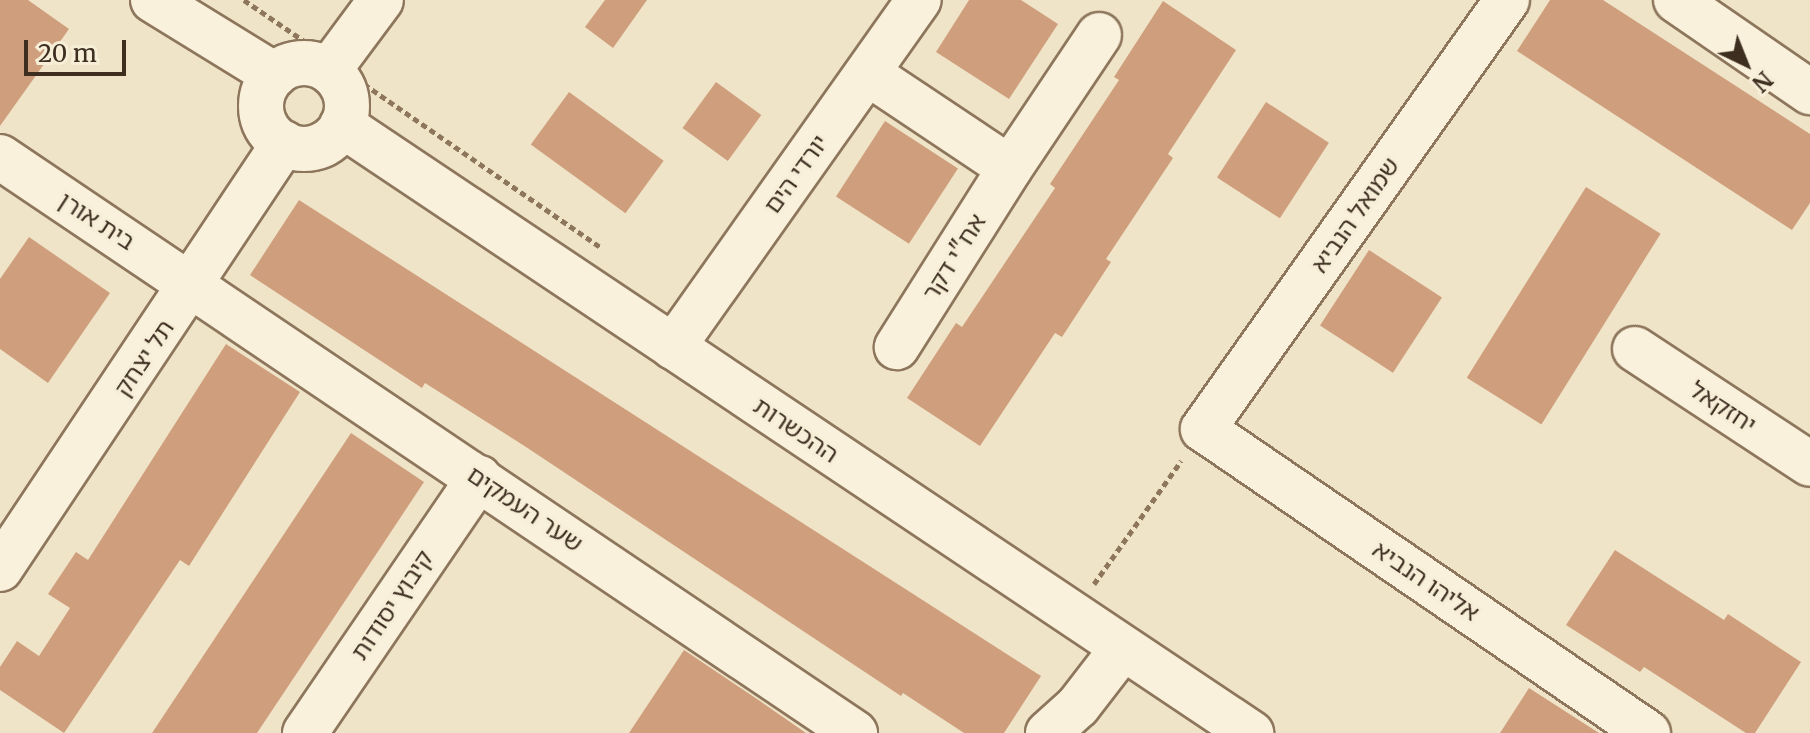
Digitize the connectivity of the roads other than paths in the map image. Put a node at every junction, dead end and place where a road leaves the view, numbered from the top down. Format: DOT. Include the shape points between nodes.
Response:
graph roads {
  1 [pos="153,0"];
  2 [pos="381,0"];
  3 [pos="919,0"];
  4 [pos="1507,0"];
  5 [pos="1676,0"];
  6 [pos="1099,35"];
  7 [pos="329,70"];
  8 [pos="869,74"];
  9 [pos="275,75"];
  10 [pos="1810,92"];
  11 [pos="342,125"];
  12 [pos="284,143"];
  13 [pos="0,157"];
  14 [pos="1010,168"];
  15 [pos="194,284"];
  16 [pos="673,347"];
  17 [pos="897,347"];
  18 [pos="1635,349"];
  19 [pos="1203,429"];
  20 [pos="1810,464"];
  21 [pos="479,478"];
  22 [pos="0,569"];
  23 [pos="1122,649"];
  24 [pos="305,733"];
  25 [pos="855,733"];
  26 [pos="1048,733"];
  27 [pos="1251,733"];
  28 [pos="1648,733"];
  1 -- 9 [label="street"];
  2 -- 7 [label="street"];
  3 -- 8 [label="street, יורדי הים"];
  4 -- 19 [label="street, שמואל הנביא"];
  5 -- 10 [label="street"];
  6 -- 14 [label="street, אח\"י דקר"];
  7 -- 9 [label="street" via="306,62"];
  7 -- 11 [label="street" via="346,97"];
  8 -- 14 [label="street"];
  8 -- 16 [label="street, יורדי הים"];
  9 -- 12 [label="street" via="262,98 263,116"];
  11 -- 12 [label="street" via="330,140 313,147"];
  11 -- 16 [label="street, ההכשרות"];
  12 -- 15 [label="street, תל יצחק"];
  13 -- 15 [label="street, בית אורן"];
  14 -- 17 [label="street, אח\"י דקר"];
  15 -- 21 [label="street, שער העמקים"];
  15 -- 22 [label="street, תל יצחק"];
  16 -- 23 [label="street, ההכשרות"];
  18 -- 20 [label="street, יחזקאל"];
  19 -- 28 [label="street, אליהו הנביא"];
  21 -- 24 [label="street, קיבוץ יסודות"];
  21 -- 25 [label="street, שער העמקים"];
  23 -- 26 [label="street" via="1078,706"];
  23 -- 27 [label="street, ההכשרות"];
}
